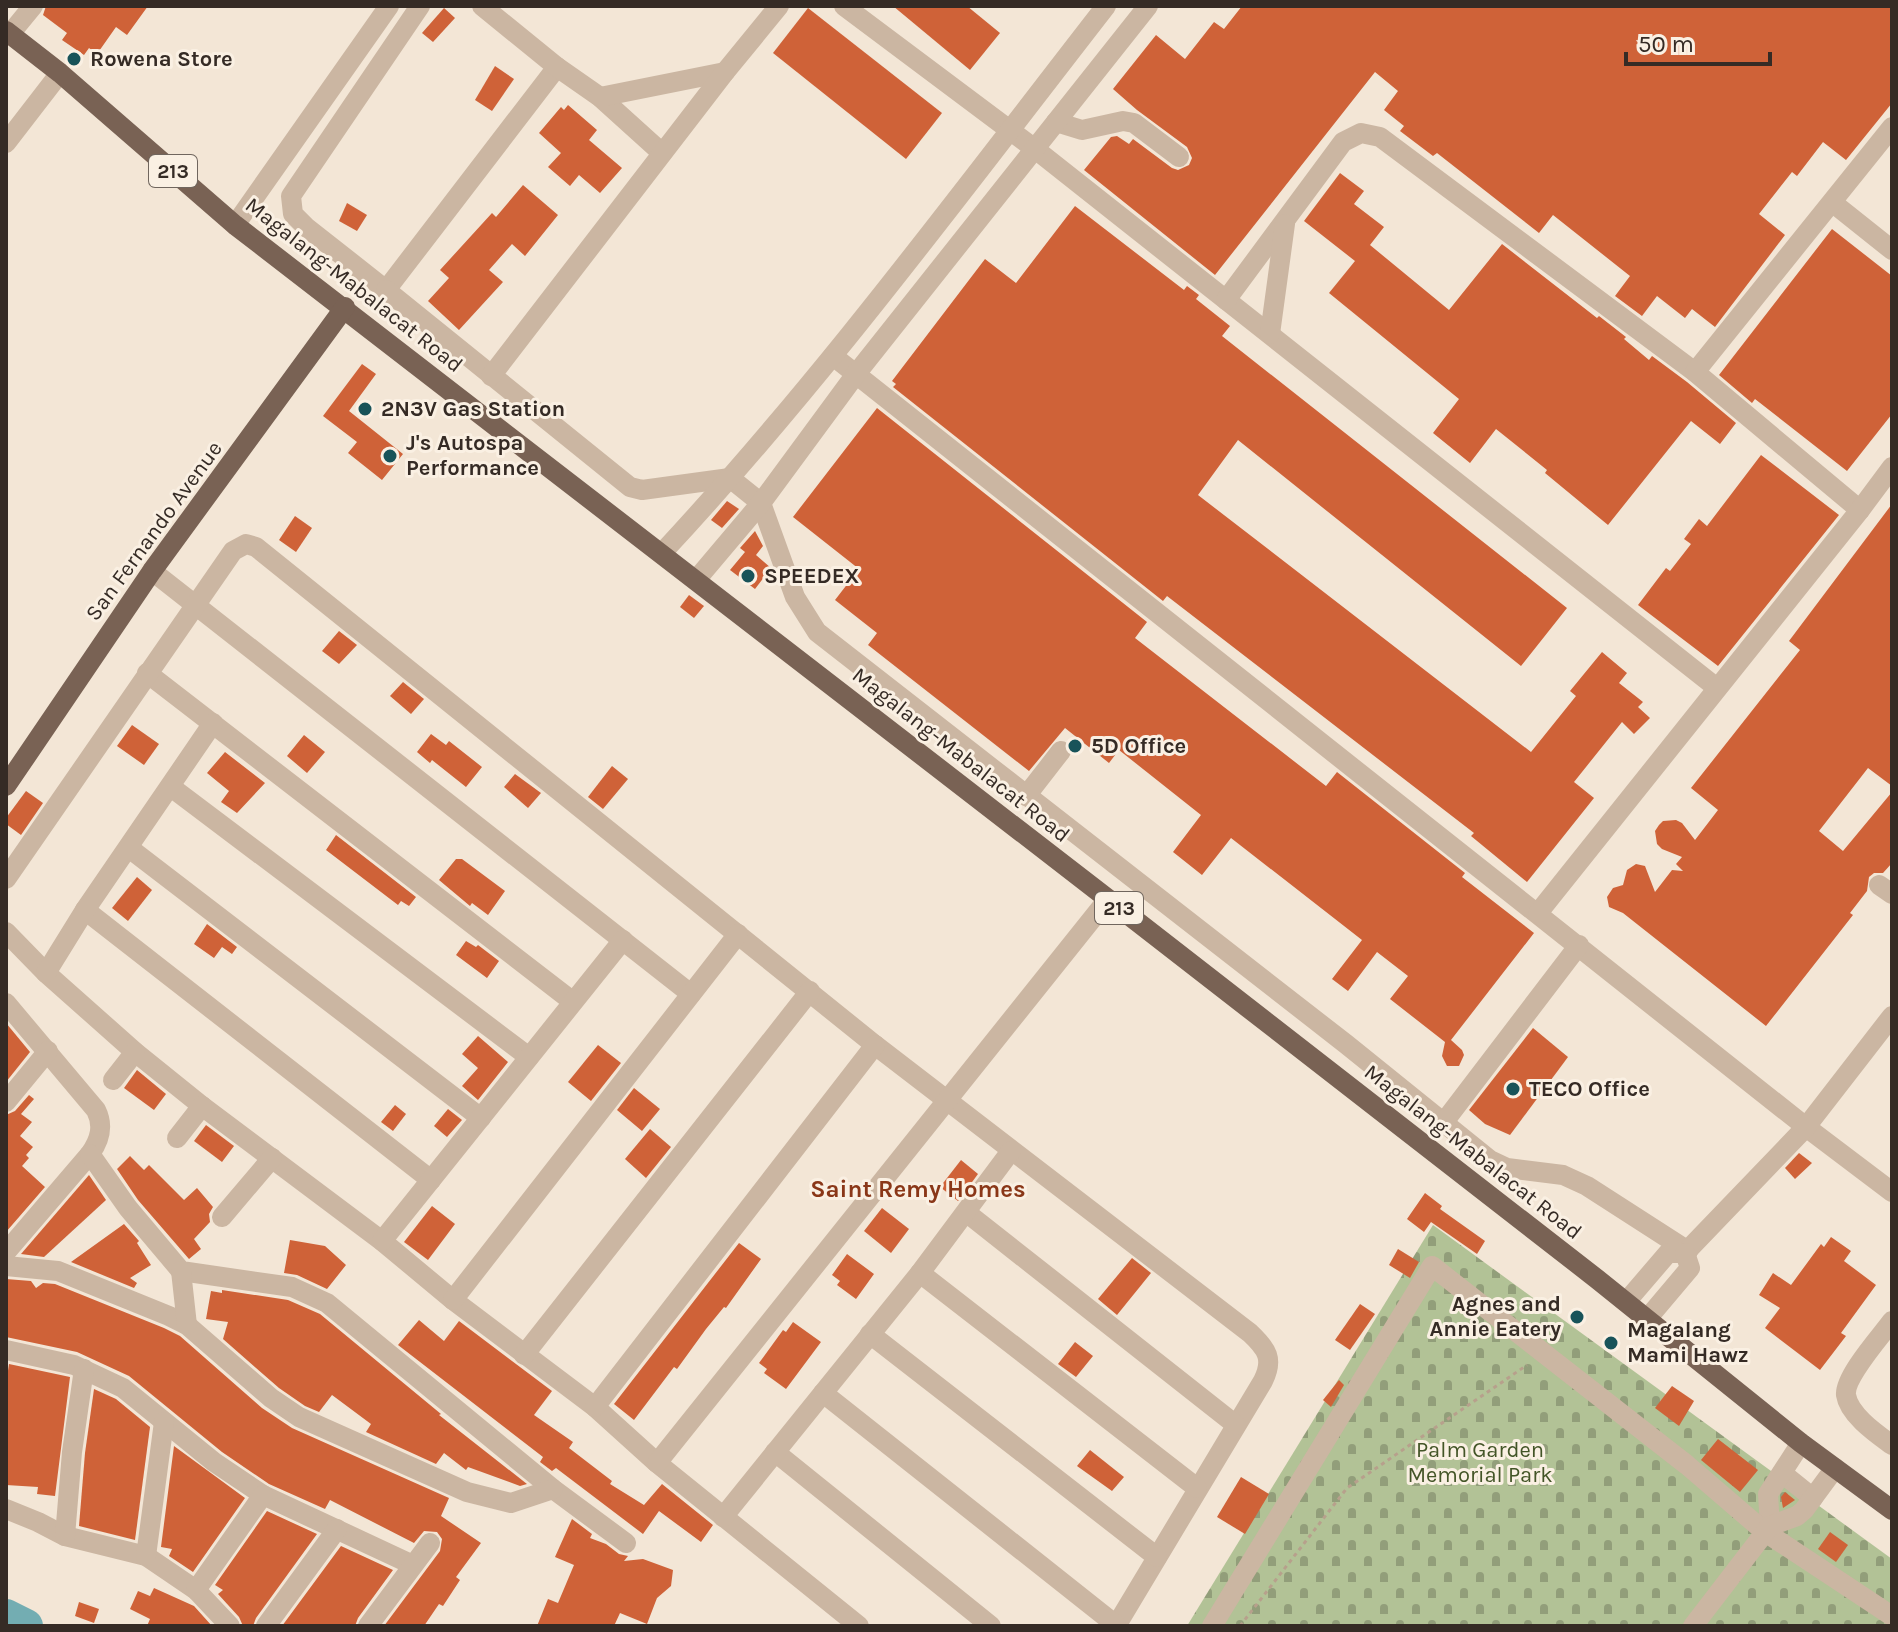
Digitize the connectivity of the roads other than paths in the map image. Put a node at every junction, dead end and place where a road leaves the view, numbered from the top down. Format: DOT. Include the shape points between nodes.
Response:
graph roads {
  1 [pos="33,6"];
  2 [pos="389,6"];
  3 [pos="420,6"];
  4 [pos="482,6"];
  5 [pos="779,6"];
  6 [pos="844,6"];
  7 [pos="1106,6"];
  8 [pos="1148,6"];
  9 [pos="8,32"];
  10 [pos="557,67"];
  11 [pos="725,72"];
  12 [pos="60,73"];
  13 [pos="600,97"];
  14 [pos="1056,122"];
  15 [pos="1892,127"];
  16 [pos="1009,130"];
  17 [pos="6,143"];
  18 [pos="1035,149"];
  19 [pos="662,153"];
  20 [pos="1179,157"];
  21 [pos="1833,203"];
  22 [pos="1285,221"];
  23 [pos="235,225"];
  24 [pos="1892,250"];
  25 [pos="386,290"];
  26 [pos="1226,300"];
  27 [pos="345,307"];
  28 [pos="1270,334"];
  29 [pos="833,356"];
  30 [pos="1695,372"];
  31 [pos="856,374"];
  32 [pos="491,376"];
  33 [pos="1892,467"];
  34 [pos="730,478"];
  35 [pos="761,503"];
  36 [pos="1860,510"];
  37 [pos="662,553"];
  38 [pos="152,571"];
  39 [pos="696,580"];
  40 [pos="195,603"];
  41 [pos="147,673"];
  42 [pos="1717,688"];
  43 [pos="213,723"];
  44 [pos="1061,751"];
  45 [pos="6,786"];
  46 [pos="171,787"];
  47 [pos="1026,796"];
  48 [pos="129,848"];
  49 [pos="6,879"];
  50 [pos="1108,899"];
  51 [pos="85,910"];
  52 [pos="1538,913"];
  53 [pos="6,932"];
  54 [pos="738,934"];
  55 [pos="623,940"];
  56 [pos="1579,945"];
  57 [pos="46,973"];
  58 [pos="810,991"];
  59 [pos="691,994"];
  60 [pos="572,1001"];
  61 [pos="6,1003"];
  62 [pos="1892,1016"];
  63 [pos="875,1045"];
  64 [pos="48,1051"];
  65 [pos="135,1052"];
  66 [pos="529,1057"];
  67 [pos="113,1080"];
  68 [pos="949,1101"];
  69 [pos="6,1102"];
  70 [pos="202,1106"];
  71 [pos="481,1118"];
  72 [pos="1444,1122"];
  73 [pos="1806,1127"];
  74 [pos="177,1138"];
  75 [pos="1011,1151"];
  76 [pos="90,1154"];
  77 [pos="272,1158"];
  78 [pos="431,1180"];
  79 [pos="1892,1192"];
  80 [pos="967,1213"];
  81 [pos="222,1217"];
  82 [pos="382,1241"];
  83 [pos="6,1252"];
  84 [pos="1686,1252"];
  85 [pos="6,1266"];
  86 [pos="181,1271"];
  87 [pos="920,1273"];
  88 [pos="1646,1280"];
  89 [pos="1667,1298"];
  90 [pos="453,1300"];
  91 [pos="1626,1302"];
  92 [pos="1647,1319"];
  93 [pos="1892,1321"];
  94 [pos="187,1325"];
  95 [pos="870,1334"];
  96 [pos="6,1350"];
  97 [pos="524,1355"];
  98 [pos="84,1369"];
  99 [pos="823,1393"];
  100 [pos="595,1407"];
  101 [pos="164,1422"];
  102 [pos="1236,1425"];
  103 [pos="1801,1443"];
  104 [pos="1892,1445"];
  105 [pos="775,1452"];
  106 [pos="657,1463"];
  107 [pos="1835,1468"];
  108 [pos="1782,1473"];
  109 [pos="1197,1488"];
  110 [pos="553,1489"];
  111 [pos="263,1495"];
  112 [pos="1813,1498"];
  113 [pos="6,1509"];
  114 [pos="1892,1510"];
  115 [pos="723,1517"];
  116 [pos="337,1529"];
  117 [pos="1768,1529"];
  118 [pos="65,1536"];
  119 [pos="430,1543"];
  120 [pos="626,1543"];
  121 [pos="146,1556"];
  122 [pos="1157,1557"];
  123 [pos="413,1565"];
  124 [pos="196,1590"];
  125 [pos="1892,1616"];
  126 [pos="230,1626"];
  127 [pos="266,1626"];
  128 [pos="368,1626"];
  129 [pos="859,1626"];
  130 [pos="991,1626"];
  131 [pos="1116,1626"];
  132 [pos="1212,1626"];
  133 [pos="1693,1626"];
  1 -- 9 [label="street"];
  2 -- 23 [label="street"];
  3 -- 25 [label="street" via="291,196 293,214 306,227"];
  4 -- 10 [label="street"];
  5 -- 11 [label="street"];
  6 -- 16 [label="street"];
  7 -- 16 [label="street"];
  8 -- 14 [label="street"];
  9 -- 12 [label="main road, Magalang-Mabalacat Road / 213"];
  10 -- 13 [label="street"];
  10 -- 25 [label="street"];
  11 -- 13 [label="street"];
  11 -- 19 [label="street"];
  12 -- 17 [label="street"];
  12 -- 23 [label="main road, Magalang-Mabalacat Road / 213"];
  13 -- 19 [label="street"];
  14 -- 18 [label="street"];
  14 -- 20 [label="street" via="1082,130 1134,123"];
  15 -- 21 [label="street"];
  16 -- 18 [label="street"];
  16 -- 29 [label="street"];
  18 -- 26 [label="street"];
  18 -- 31 [label="street"];
  19 -- 32 [label="street"];
  21 -- 24 [label="street"];
  21 -- 30 [label="street"];
  22 -- 26 [label="street"];
  22 -- 28 [label="street"];
  22 -- 30 [label="street" via="1343,142 1361,133 1380,137"];
  23 -- 27 [label="main road, Magalang-Mabalacat Road / 213"];
  25 -- 32 [label="street"];
  26 -- 28 [label="street"];
  27 -- 37 [label="main road, Magalang-Mabalacat Road / 213"];
  27 -- 38 [label="main road, San Fernando Avenue"];
  28 -- 42 [label="street"];
  29 -- 31 [label="street"];
  29 -- 34 [label="street"];
  30 -- 36 [label="street"];
  31 -- 35 [label="street"];
  31 -- 52 [label="street"];
  32 -- 34 [label="street" via="630,487 642,490"];
  33 -- 36 [label="street"];
  34 -- 35 [label="street"];
  34 -- 37 [label="street"];
  35 -- 39 [label="street"];
  35 -- 47 [label="street" via="795,597 817,632"];
  36 -- 42 [label="street"];
  37 -- 39 [label="main road, Magalang-Mabalacat Road / 213"];
  38 -- 40 [label="street"];
  38 -- 45 [label="main road, San Fernando Avenue"];
  39 -- 50 [label="main road, Magalang-Mabalacat Road / 213"];
  40 -- 41 [label="street"];
  40 -- 54 [label="street" via="233,551 246,544 256,547"];
  40 -- 55 [label="street"];
  41 -- 43 [label="street"];
  41 -- 49 [label="street"];
  42 -- 52 [label="street"];
  43 -- 46 [label="street"];
  43 -- 60 [label="street"];
  44 -- 47 [label="street"];
  46 -- 48 [label="street"];
  46 -- 66 [label="street"];
  47 -- 72 [label="street"];
  48 -- 51 [label="street"];
  48 -- 71 [label="street"];
  50 -- 68 [label="street"];
  50 -- 91 [label="main road, Magalang-Mabalacat Road / 213"];
  51 -- 57 [label="street"];
  51 -- 78 [label="street"];
  52 -- 56 [label="street"];
  53 -- 57 [label="street"];
  54 -- 58 [label="street"];
  54 -- 59 [label="street"];
  55 -- 59 [label="street"];
  55 -- 60 [label="street"];
  56 -- 72 [label="street"];
  56 -- 73 [label="street"];
  57 -- 65 [label="street"];
  58 -- 63 [label="street"];
  58 -- 97 [label="street"];
  59 -- 90 [label="street"];
  60 -- 66 [label="street"];
  61 -- 64 [label="street"];
  62 -- 73 [label="street"];
  63 -- 68 [label="street"];
  63 -- 100 [label="street"];
  64 -- 69 [label="street"];
  64 -- 76 [label="street" via="100,1117 98,1142"];
  65 -- 67 [label="street"];
  65 -- 70 [label="street"];
  66 -- 71 [label="street"];
  68 -- 75 [label="street"];
  68 -- 106 [label="street"];
  70 -- 74 [label="street"];
  70 -- 77 [label="street"];
  71 -- 78 [label="street"];
  72 -- 84 [label="street" via="1490,1160 1575,1180"];
  73 -- 79 [label="street"];
  73 -- 84 [label="street"];
  75 -- 80 [label="street"];
  75 -- 102 [label="street" via="1264,1347 1268,1371"];
  76 -- 83 [label="street"];
  76 -- 86 [label="street"];
  77 -- 81 [label="street"];
  77 -- 82 [label="street"];
  78 -- 82 [label="street"];
  80 -- 87 [label="street"];
  80 -- 102 [label="street"];
  82 -- 90 [label="street"];
  84 -- 88 [label="street" via="1668,1253"];
  84 -- 89 [label="street" via="1690,1268"];
  85 -- 94 [label="street" via="74,1276"];
  86 -- 94 [label="street"];
  86 -- 110 [label="street" via="292,1287 327,1303"];
  87 -- 95 [label="street"];
  87 -- 109 [label="street"];
  88 -- 89 [label="street"];
  88 -- 91 [label="street"];
  89 -- 92 [label="street"];
  90 -- 97 [label="street"];
  91 -- 92 [label="main road, Magalang-Mabalacat Road / 213"];
  92 -- 103 [label="main road, Magalang-Mabalacat Road / 213"];
  93 -- 104 [label="street" via="1849,1381 1846,1395 1859,1416"];
  94 -- 110 [label="street" via="288,1411 346,1440 505,1503"];
  95 -- 99 [label="street"];
  95 -- 122 [label="street"];
  96 -- 98 [label="street"];
  97 -- 100 [label="street"];
  98 -- 101 [label="street" via="140,1399"];
  98 -- 118 [label="street"];
  99 -- 105 [label="street"];
  99 -- 131 [label="street"];
  100 -- 106 [label="street"];
  101 -- 111 [label="street"];
  101 -- 121 [label="street"];
  102 -- 109 [label="street"];
  103 -- 107 [label="main road, Magalang-Mabalacat Road / 213"];
  103 -- 108 [label="street"];
  105 -- 115 [label="street"];
  105 -- 130 [label="street"];
  106 -- 115 [label="street"];
  107 -- 112 [label="street"];
  107 -- 114 [label="main road, Magalang-Mabalacat Road / 213"];
  108 -- 112 [label="street"];
  108 -- 117 [label="street" via="1768,1494"];
  109 -- 122 [label="street"];
  110 -- 120 [label="street"];
  111 -- 116 [label="street"];
  111 -- 124 [label="street"];
  112 -- 117 [label="street" via="1797,1516"];
  113 -- 118 [label="street"];
  115 -- 129 [label="street"];
  116 -- 123 [label="street"];
  116 -- 127 [label="street"];
  117 -- 125 [label="street"];
  117 -- 132 [label="street" via="1432,1266"];
  117 -- 133 [label="street"];
  118 -- 121 [label="street"];
  119 -- 123 [label="street"];
  121 -- 124 [label="street"];
  122 -- 131 [label="street"];
  123 -- 128 [label="street"];
  124 -- 126 [label="street"];
}
